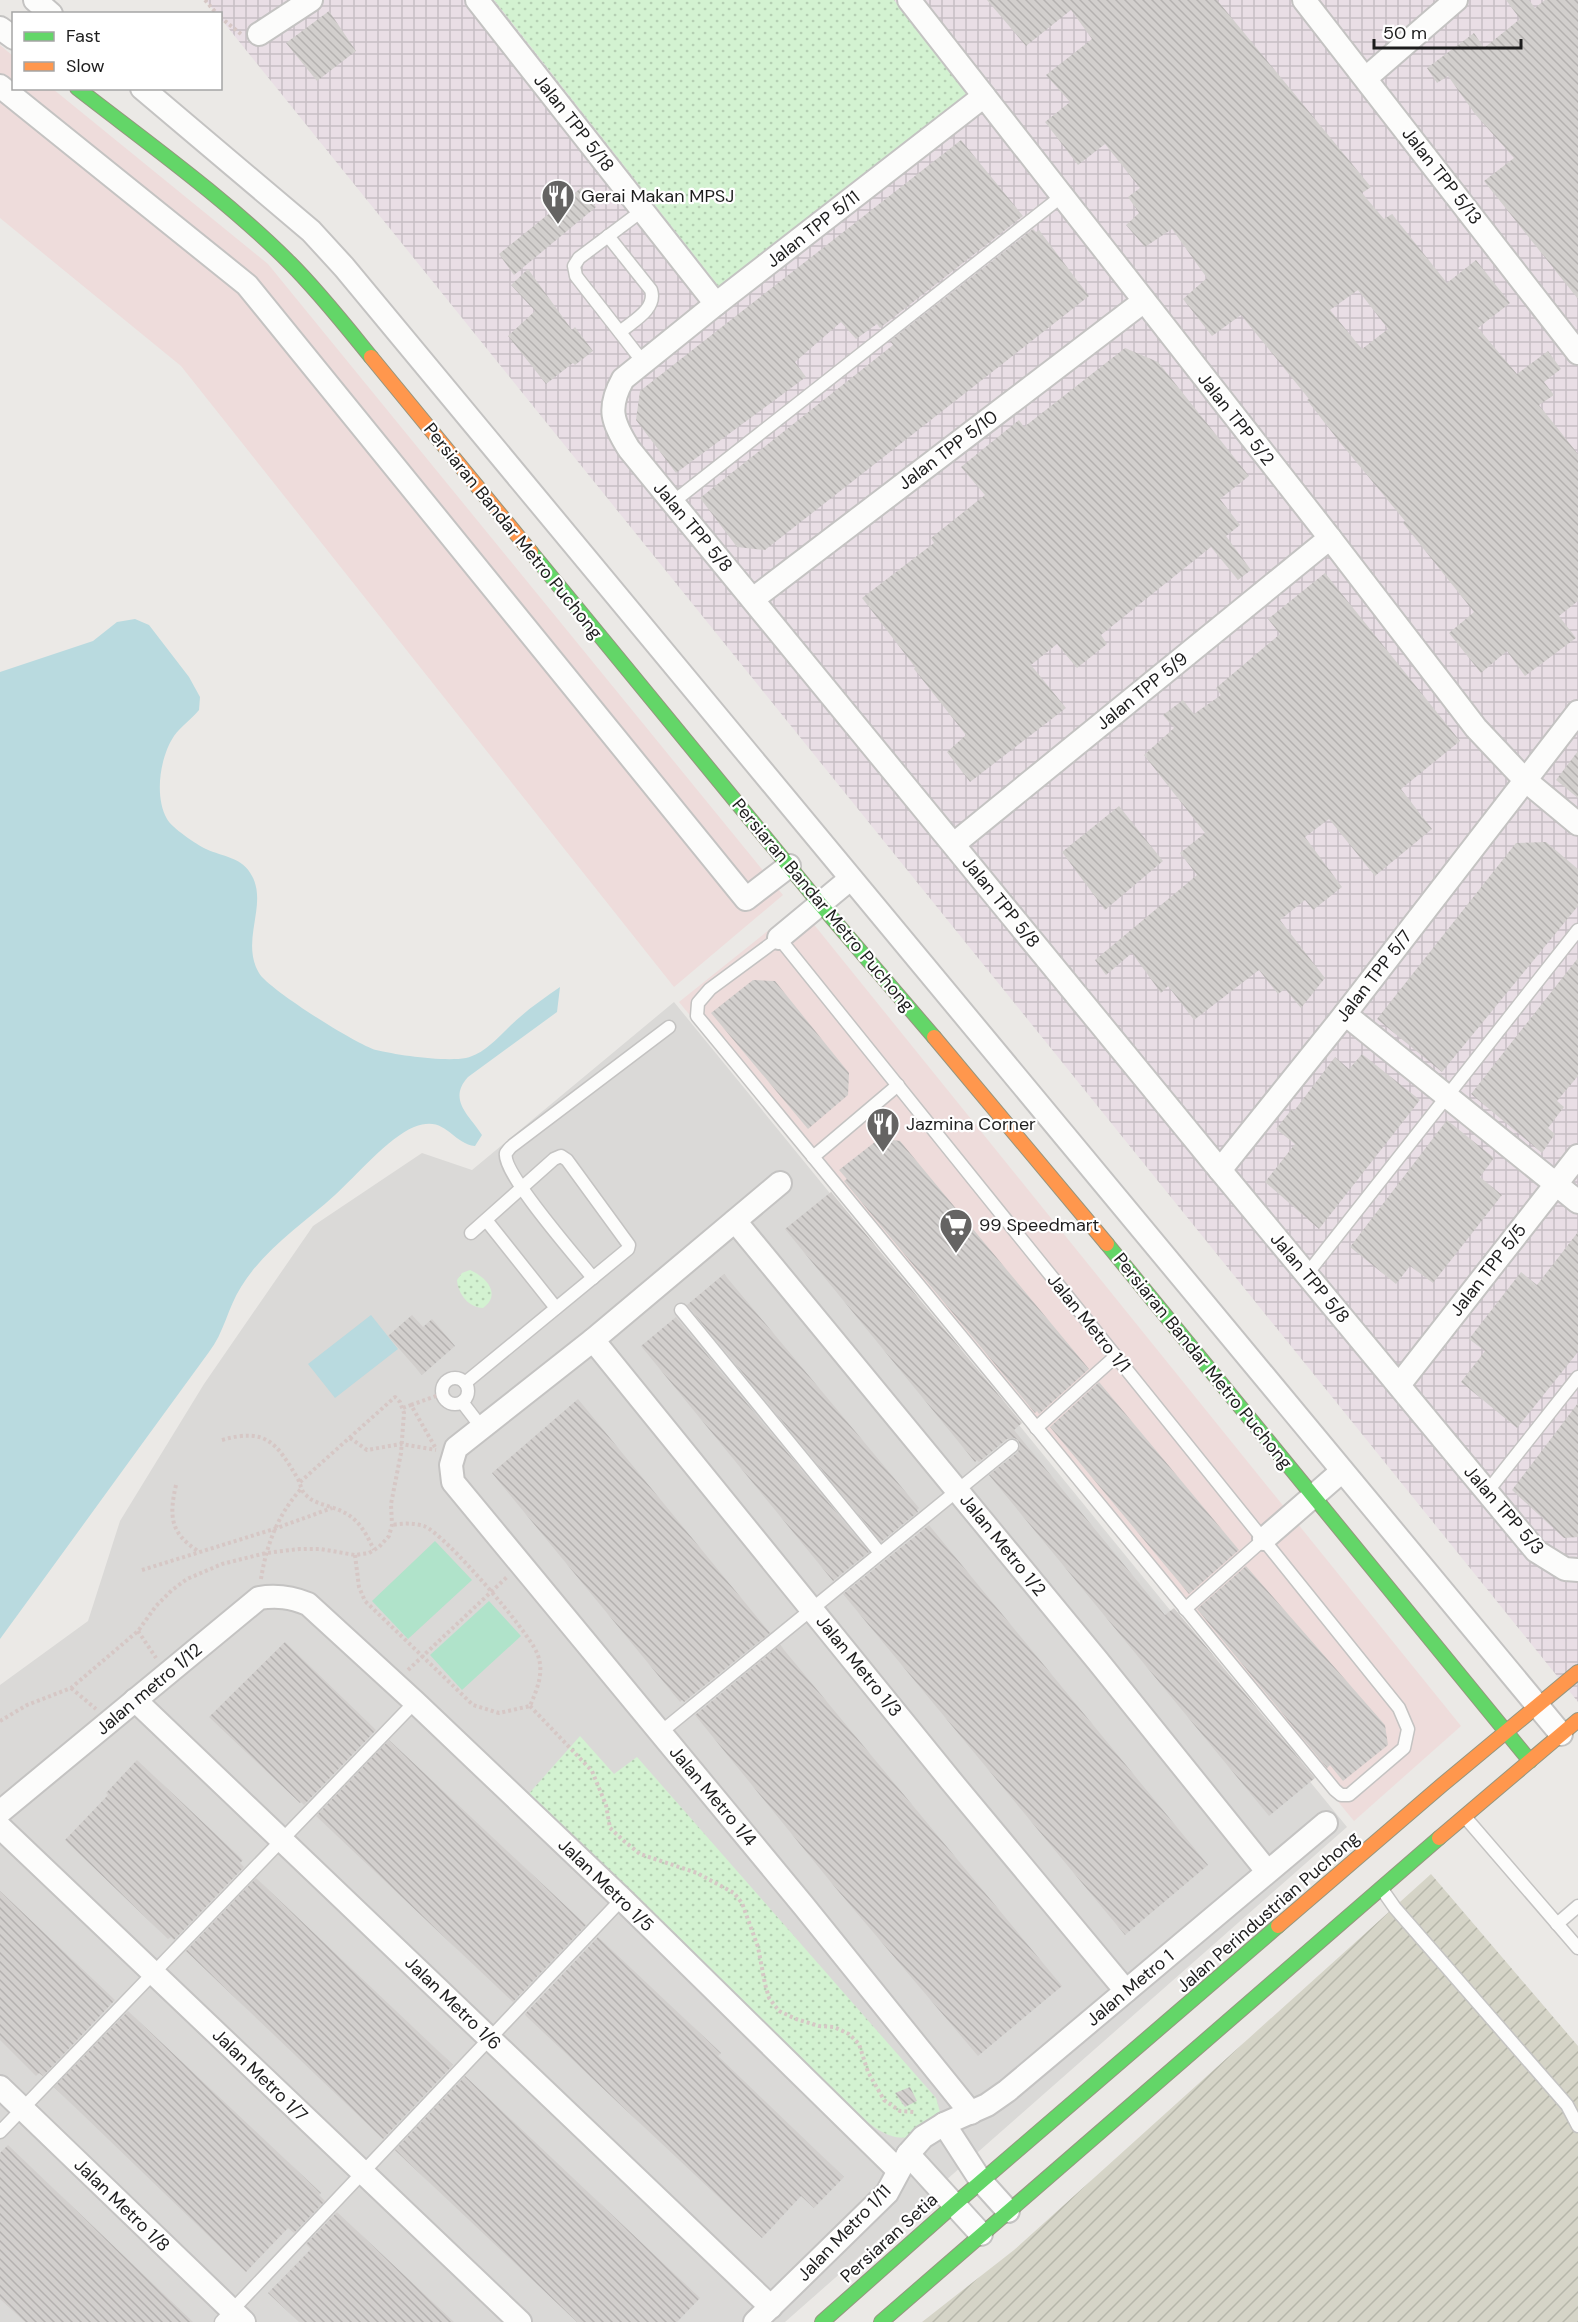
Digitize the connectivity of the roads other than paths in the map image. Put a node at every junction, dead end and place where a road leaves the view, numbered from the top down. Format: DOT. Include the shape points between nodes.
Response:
graph roads {
  1 [pos="35,0"];
  2 [pos="311,0"];
  3 [pos="477,0"];
  4 [pos="909,0"];
  5 [pos="1304,0"];
  6 [pos="1456,0"];
  7 [pos="49,12"];
  8 [pos="259,34"];
  9 [pos="1366,78"];
  10 [pos="0,86"];
  11 [pos="80,90"];
  12 [pos="144,90"];
  13 [pos="984,96"];
  14 [pos="1062,196"];
  15 [pos="643,210"];
  16 [pos="608,236"];
  17 [pos="1144,302"];
  18 [pos="716,304"];
  19 [pos="620,332"];
  20 [pos="1578,353"];
  21 [pos="643,362"];
  22 [pos="673,502"];
  23 [pos="1330,538"];
  24 [pos="753,599"];
  25 [pos="1578,712"];
  26 [pos="1525,780"];
  27 [pos="1578,824"];
  28 [pos="954,844"];
  29 [pos="789,866"];
  30 [pos="849,880"];
  31 [pos="820,904"];
  32 [pos="1578,930"];
  33 [pos="779,938"];
  34 [pos="1345,1014"];
  35 [pos="669,1027"];
  36 [pos="898,1085"];
  37 [pos="1447,1097"];
  38 [pos="1578,1156"];
  39 [pos="813,1157"];
  40 [pos="1220,1170"];
  41 [pos="780,1182"];
  42 [pos="1556,1185"];
  43 [pos="521,1189"];
  44 [pos="1578,1202"];
  45 [pos="486,1220"];
  46 [pos="735,1221"];
  47 [pos="471,1233"];
  48 [pos="1307,1274"];
  49 [pos="593,1278"];
  50 [pos="556,1308"];
  51 [pos="681,1310"];
  52 [pos="593,1340"];
  53 [pos="1116,1356"];
  54 [pos="1578,1377"];
  55 [pos="465,1383"];
  56 [pos="1399,1385"];
  57 [pos="462,1402"];
  58 [pos="482,1428"];
  59 [pos="1036,1428"];
  60 [pos="1439,1434"];
  61 [pos="1012,1446"];
  62 [pos="1341,1472"];
  63 [pos="957,1490"];
  64 [pos="1487,1492"];
  65 [pos="1314,1496"];
  66 [pos="1264,1539"];
  67 [pos="880,1553"];
  68 [pos="1578,1570"];
  69 [pos="308,1604"];
  70 [pos="812,1608"];
  71 [pos="1185,1609"];
  72 [pos="1578,1672"];
  73 [pos="1532,1699"];
  74 [pos="135,1700"];
  75 [pos="415,1702"];
  76 [pos="1569,1727"];
  77 [pos="1506,1731"];
  78 [pos="661,1732"];
  79 [pos="1530,1761"];
  80 [pos="0,1812"];
  81 [pos="1464,1817"];
  82 [pos="1326,1823"];
  83 [pos="0,1827"];
  84 [pos="282,1840"];
  85 [pos="1267,1871"];
  86 [pos="1381,1888"];
  87 [pos="622,1899"];
  88 [pos="1578,1906"];
  89 [pos="1557,1924"];
  90 [pos="1578,1947"];
  91 [pos="153,1973"];
  92 [pos="1126,1991"];
  93 [pos="490,2038"];
  94 [pos="0,2087"];
  95 [pos="22,2109"];
  96 [pos="971,2113"];
  97 [pos="944,2124"];
  98 [pos="1578,2126"];
  99 [pos="0,2132"];
  100 [pos="923,2137"];
  101 [pos="967,2160"];
  102 [pos="903,2162"];
  103 [pos="363,2172"];
  104 [pos="981,2181"];
  105 [pos="938,2186"];
  106 [pos="955,2204"];
  107 [pos="1008,2211"];
  108 [pos="981,2234"];
  109 [pos="763,2314"];
  110 [pos="232,2318"];
  111 [pos="520,2322"];
  112 [pos="822,2322"];
  113 [pos="881,2322"];
  1 -- 7 [label="street"];
  2 -- 8 [label="street"];
  3 -- 15 [label="street, Jalan TPP 5/18"];
  4 -- 13 [label="street, Jalan TPP 5/2"];
  5 -- 9 [label="street, Jalan TPP 5/13"];
  6 -- 9 [label="street"];
  9 -- 20 [label="street, Jalan TPP 5/13"];
  10 -- 29 [label="street" via="247,285 746,899"];
  11 -- 29 [label="street, Persiaran Bandar Metro Puchong" via="249,224 316,290"];
  12 -- 30 [label="street, Persiaran Bandar Metro Puchong" via="311,231 344,267"];
  13 -- 14 [label="street, Jalan TPP 5/2"];
  13 -- 18 [label="street, Jalan TPP 5/11"];
  14 -- 17 [label="street, Jalan TPP 5/2"];
  14 -- 22 [label="lane"];
  15 -- 16 [label="lane"];
  15 -- 18 [label="street, Jalan TPP 5/18"];
  16 -- 19 [label="lane" via="651,290 653,298 650,306"];
  16 -- 19 [label="lane" via="574,266 576,276"];
  17 -- 23 [label="street, Jalan TPP 5/2"];
  17 -- 24 [label="street, Jalan TPP 5/10"];
  18 -- 21 [label="street, Jalan TPP 5/11"];
  19 -- 21 [label="lane"];
  21 -- 22 [label="street, Jalan TPP 5/8" via="623,379 614,396 613,412 629,449"];
  22 -- 24 [label="street, Jalan TPP 5/8"];
  23 -- 26 [label="street, Jalan TPP 5/2" via="1476,728"];
  23 -- 28 [label="street, Jalan TPP 5/9"];
  24 -- 28 [label="street, Jalan TPP 5/8"];
  25 -- 26 [label="street, Jalan TPP 5/7"];
  26 -- 27 [label="street, Jalan TPP 5/2"];
  26 -- 34 [label="street, Jalan TPP 5/7"];
  28 -- 40 [label="street, Jalan TPP 5/8"];
  29 -- 31 [label="street, Persiaran Bandar Metro Puchong"];
  30 -- 31 [label="street"];
  30 -- 62 [label="street, Persiaran Bandar Metro Puchong"];
  31 -- 33 [label="street"];
  31 -- 65 [label="street, Persiaran Bandar Metro Puchong" via="1047,1170"];
  32 -- 37 [label="lane"];
  33 -- 36 [label="lane, Jalan Metro 1/1"];
  33 -- 39 [label="lane" via="710,988 698,1003 697,1016"];
  34 -- 37 [label="street"];
  34 -- 40 [label="street, Jalan TPP 5/7"];
  35 -- 43 [label="lane" via="512,1146 506,1160"];
  36 -- 39 [label="lane"];
  36 -- 53 [label="lane, Jalan Metro 1/1"];
  37 -- 42 [label="street"];
  37 -- 48 [label="lane"];
  38 -- 42 [label="street, Jalan TPP 5/5"];
  39 -- 59 [label="lane"];
  40 -- 48 [label="street, Jalan TPP 5/8"];
  41 -- 46 [label="street"];
  42 -- 44 [label="street"];
  42 -- 56 [label="street, Jalan TPP 5/5"];
  43 -- 45 [label="lane"];
  43 -- 49 [label="lane"];
  43 -- 49 [label="lane" via="554,1159 561,1156 567,1160 629,1245"];
  45 -- 47 [label="lane"];
  45 -- 50 [label="lane"];
  46 -- 52 [label="street"];
  46 -- 63 [label="street, Jalan Metro 1/2"];
  48 -- 56 [label="street, Jalan TPP 5/8"];
  49 -- 50 [label="lane"];
  50 -- 55 [label="lane"];
  51 -- 67 [label="lane"];
  52 -- 58 [label="street"];
  52 -- 70 [label="street, Jalan Metro 1/3"];
  53 -- 59 [label="lane"];
  53 -- 66 [label="lane, Jalan Metro 1/1"];
  54 -- 64 [label="lane"];
  55 -- 57 [label="lane" via="467,1395"];
  55 -- 57 [label="lane" via="453,1378 443,1385 442,1394 447,1402"];
  56 -- 60 [label="street, Jalan TPP 5/8"];
  57 -- 58 [label="lane"];
  58 -- 78 [label="street, Jalan Metro 1/4" via="445,1454 453,1482"];
  59 -- 71 [label="lane"];
  60 -- 64 [label="street, Jalan TPP 5/3"];
  61 -- 63 [label="lane"];
  62 -- 65 [label="street"];
  62 -- 73 [label="street, Persiaran Bandar Metro Puchong"];
  63 -- 67 [label="lane"];
  63 -- 85 [label="street, Jalan Metro 1/2"];
  64 -- 68 [label="street, Jalan TPP 5/3" via="1536,1551 1565,1569"];
  65 -- 66 [label="street"];
  65 -- 77 [label="street, Persiaran Bandar Metro Puchong"];
  66 -- 71 [label="lane"];
  66 -- 71 [label="lane, Jalan Metro 1/1" via="1399,1708 1408,1729 1404,1748 1349,1795 1341,1795"];
  67 -- 70 [label="lane"];
  69 -- 74 [label="street, Jalan metro 1/12" via="276,1595 259,1598"];
  69 -- 75 [label="street, Jalan Metro 1/5"];
  70 -- 78 [label="lane"];
  70 -- 92 [label="street, Jalan Metro 1/3"];
  72 -- 73 [label="street, Jalan Perindustrian Puchong"];
  73 -- 76 [label="street, Persiaran Bandar Metro Puchong"];
  73 -- 77 [label="street, Jalan Perindustrian Puchong"];
  74 -- 80 [label="street, Jalan metro 1/12"];
  74 -- 84 [label="street, Jalan Metro 1/6"];
  75 -- 84 [label="lane"];
  75 -- 87 [label="street, Jalan Metro 1/5"];
  76 -- 79 [label="street"];
  77 -- 79 [label="street, Persiaran Bandar Metro Puchong"];
  77 -- 104 [label="street, Jalan Perindustrian Puchong"];
  78 -- 96 [label="street, Jalan Metro 1/4"];
  79 -- 81 [label="street"];
  81 -- 86 [label="street"];
  81 -- 89 [label="lane"];
  82 -- 85 [label="street, Jalan Metro 1"];
  83 -- 91 [label="street, Jalan Metro 1/7"];
  84 -- 91 [label="lane"];
  84 -- 93 [label="street, Jalan Metro 1/6"];
  85 -- 92 [label="street, Jalan Metro 1"];
  86 -- 98 [label="lane" via="1567,2105"];
  86 -- 107 [label="street"];
  87 -- 93 [label="lane"];
  87 -- 102 [label="street, Jalan Metro 1/5"];
  88 -- 89 [label="lane"];
  89 -- 90 [label="lane"];
  91 -- 95 [label="lane"];
  91 -- 103 [label="street, Jalan Metro 1/7"];
  92 -- 96 [label="street, Jalan Metro 1" via="1008,2091"];
  93 -- 103 [label="lane"];
  93 -- 109 [label="street, Jalan Metro 1/6"];
  94 -- 95 [label="street, Jalan Metro 1/8"];
  95 -- 99 [label="lane"];
  95 -- 110 [label="street, Jalan Metro 1/8"];
  96 -- 97 [label="street, Jalan Metro 1"];
  97 -- 100 [label="street, Jalan Metro 1"];
  97 -- 101 [label="street"];
  100 -- 102 [label="street, Jalan Metro 1/11"];
  101 -- 104 [label="street"];
  101 -- 105 [label="street"];
  102 -- 105 [label="street, Jalan Metro 1/5"];
  102 -- 109 [label="street, Jalan Metro 1/11" via="887,2193"];
  103 -- 110 [label="lane"];
  103 -- 111 [label="street, Jalan Metro 1/7"];
  104 -- 106 [label="street, Persiaran Setia"];
  104 -- 107 [label="street"];
  105 -- 106 [label="street, Jalan Metro 1/5"];
  106 -- 108 [label="street, Jalan Metro 1/5"];
  106 -- 112 [label="street, Persiaran Setia"];
  107 -- 108 [label="street"];
  108 -- 113 [label="street"];
}
